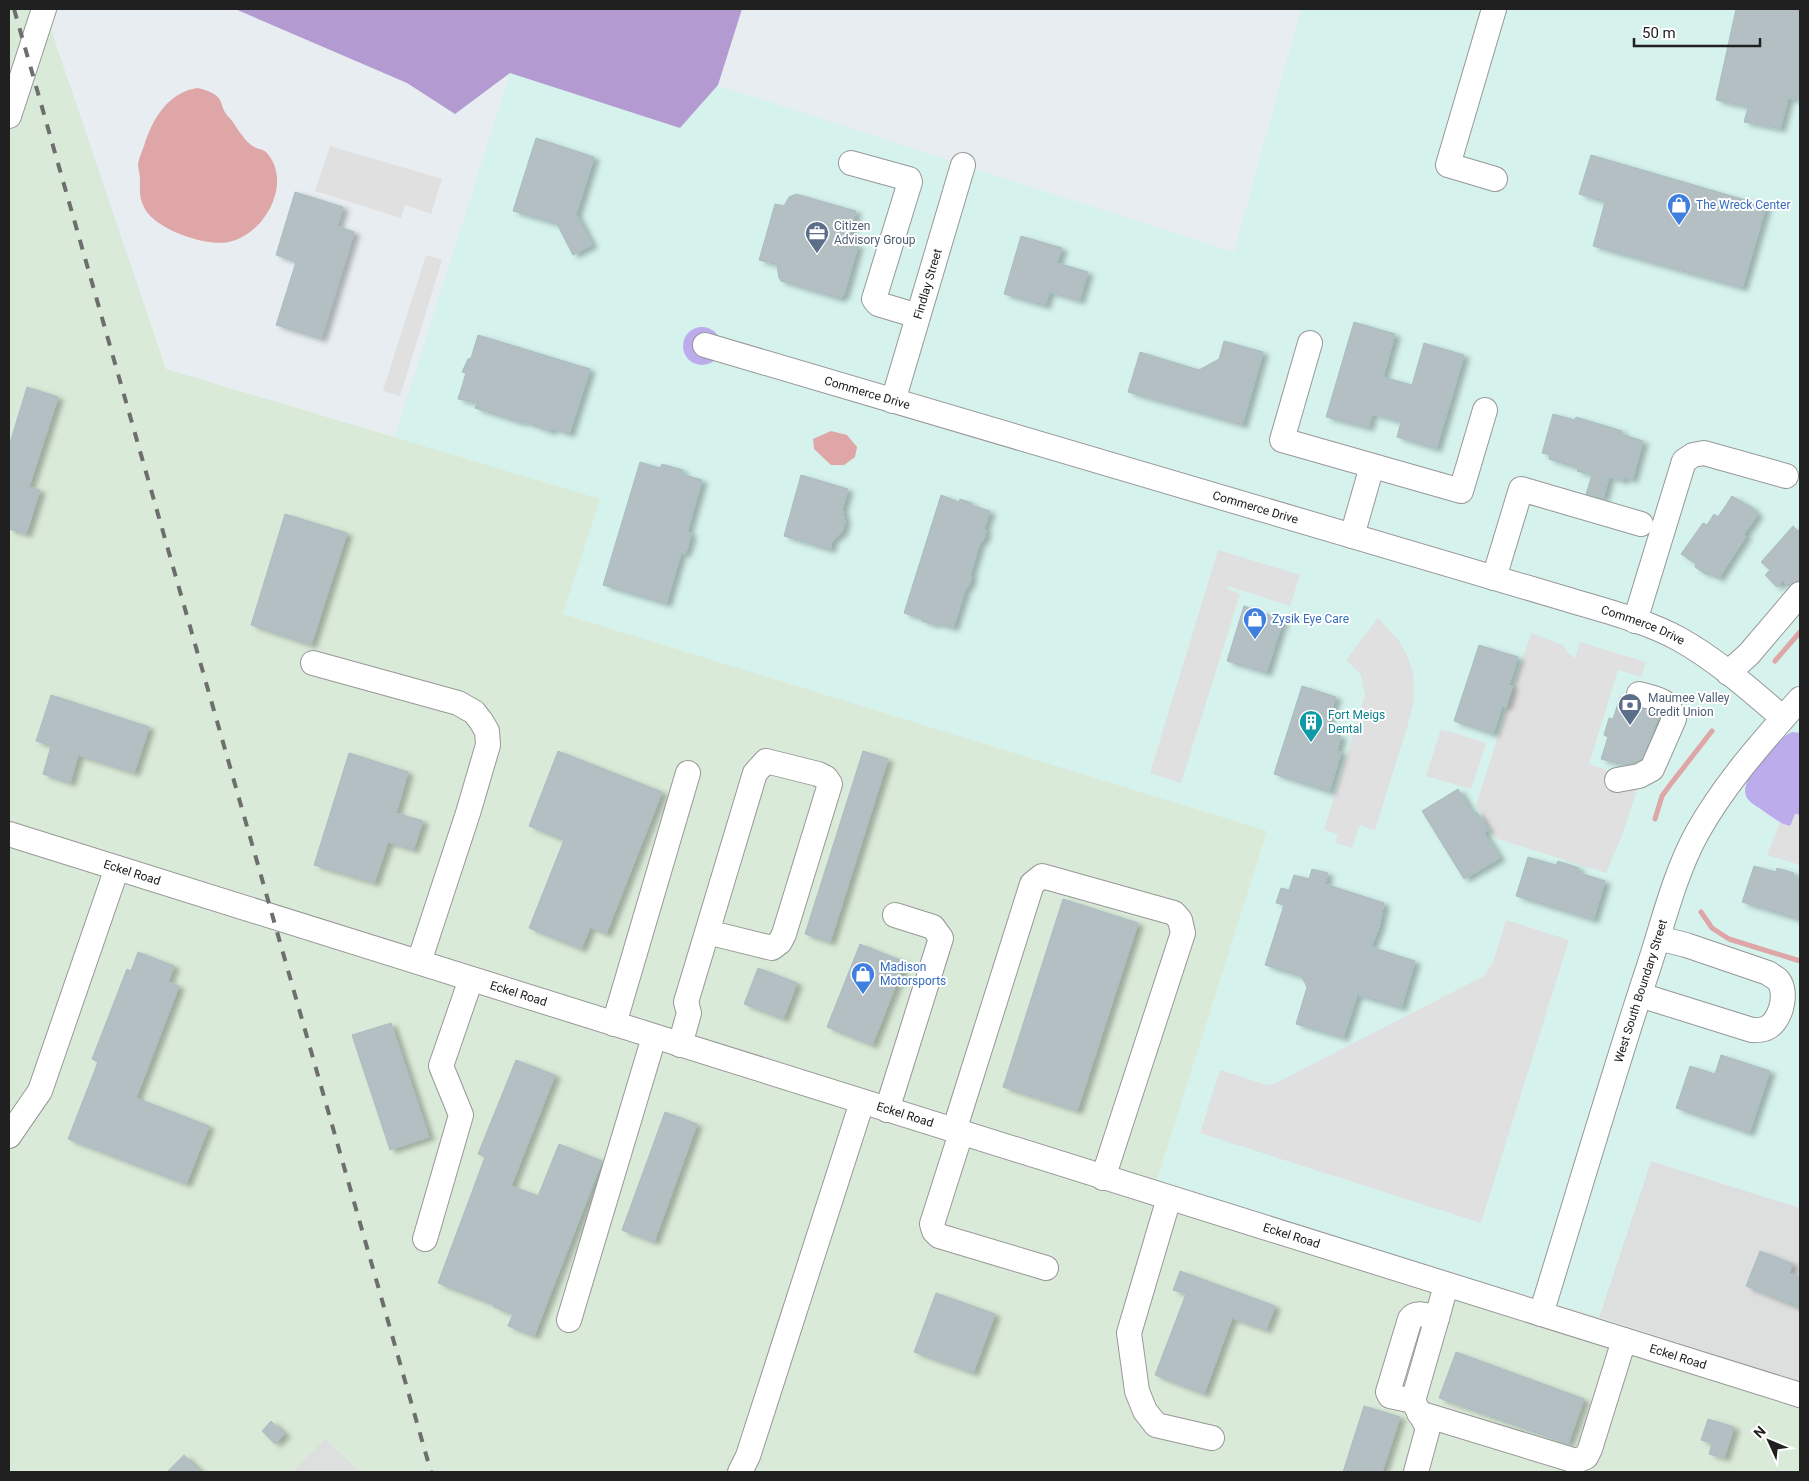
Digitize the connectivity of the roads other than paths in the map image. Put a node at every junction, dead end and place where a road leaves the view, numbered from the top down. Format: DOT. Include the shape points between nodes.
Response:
graph roads {
  1 [pos="44,9"];
  2 [pos="1494,9"];
  3 [pos="9,116"];
  4 [pos="850,163"];
  5 [pos="963,165"];
  6 [pos="1495,179"];
  7 [pos="918,316"];
  8 [pos="1310,343"];
  9 [pos="705,345"];
  10 [pos="893,401"];
  11 [pos="1485,410"];
  12 [pos="1372,466"];
  13 [pos="1786,476"];
  14 [pos="1641,524"];
  15 [pos="1352,536"];
  16 [pos="1494,578"];
  17 [pos="1800,594"];
  18 [pos="1635,622"];
  19 [pos="313,663"];
  20 [pos="1728,673"];
  21 [pos="1640,694"];
  22 [pos="1800,699"];
  23 [pos="1783,718"];
  24 [pos="688,772"];
  25 [pos="1617,780"];
  26 [pos="9,834"];
  27 [pos="117,868"];
  28 [pos="895,915"];
  29 [pos="707,932"];
  30 [pos="1658,938"];
  31 [pos="419,962"];
  32 [pos="471,979"];
  33 [pos="1640,994"];
  34 [pos="614,1024"];
  35 [pos="654,1037"];
  36 [pos="680,1045"];
  37 [pos="862,1102"];
  38 [pos="887,1110"];
  39 [pos="957,1132"];
  40 [pos="9,1136"];
  41 [pos="1103,1178"];
  42 [pos="1168,1198"];
  43 [pos="425,1239"];
  44 [pos="1046,1268"];
  45 [pos="1446,1285"];
  46 [pos="1541,1314"];
  47 [pos="570,1320"];
  48 [pos="1624,1340"];
  49 [pos="1800,1395"];
  50 [pos="1416,1407"];
  51 [pos="1212,1438"];
  52 [pos="740,1472"];
  53 [pos="1416,1472"];
  1 -- 3 [label="street"];
  2 -- 6 [label="street" via="1448,165"];
  4 -- 7 [label="street" via="909,179 874,300"];
  5 -- 7 [label="street, Findlay Street"];
  7 -- 10 [label="street, Findlay Street"];
  8 -- 12 [label="street" via="1282,440"];
  9 -- 10 [label="street, Commerce Drive"];
  10 -- 15 [label="street, Commerce Drive"];
  11 -- 12 [label="street" via="1461,491"];
  12 -- 15 [label="street"];
  13 -- 18 [label="street" via="1704,453 1684,461"];
  14 -- 16 [label="street" via="1521,489"];
  15 -- 16 [label="street, Commerce Drive"];
  16 -- 18 [label="street, Commerce Drive"];
  17 -- 20 [label="street" via="1749,654"];
  18 -- 20 [label="street, Commerce Drive" via="1678,638"];
  19 -- 31 [label="street" via="458,703 474,712 487,731 488,745 468,813"];
  20 -- 23 [label="street, Commerce Drive"];
  21 -- 25 [label="street" via="1665,702 1674,719 1652,769 1639,776"];
  22 -- 23 [label="street, West South Boundary Street"];
  23 -- 30 [label="street, West South Boundary Street" via="1717,799 1696,834"];
  24 -- 34 [label="street"];
  26 -- 27 [label="street, Eckel Road"];
  27 -- 31 [label="street, Eckel Road"];
  27 -- 40 [label="street" via="40,1091"];
  28 -- 38 [label="street" via="933,927 941,938"];
  29 -- 29 [label="street" via="755,773 766,761 826,778 830,784 780,942 772,948"];
  29 -- 36 [label="street" via="686,1002 689,1013"];
  30 -- 33 [label="street, West South Boundary Street"];
  30 -- 33 [label="street" via="1768,973 1783,990 1782,1004 1776,1020 1765,1029 1752,1030"];
  31 -- 32 [label="street, Eckel Road"];
  32 -- 34 [label="street, Eckel Road"];
  32 -- 43 [label="street" via="441,1066 461,1115"];
  33 -- 46 [label="street, West South Boundary Street"];
  34 -- 35 [label="street, Eckel Road"];
  35 -- 36 [label="street, Eckel Road"];
  35 -- 47 [label="street"];
  36 -- 37 [label="street, Eckel Road"];
  37 -- 38 [label="street, Eckel Road"];
  37 -- 52 [label="street" via="748,1456"];
  38 -- 39 [label="street, Eckel Road"];
  39 -- 41 [label="street, Eckel Road"];
  39 -- 41 [label="street" via="1032,884 1042,876 1174,913 1180,920 1183,933"];
  39 -- 44 [label="street" via="932,1224 934,1231 938,1236"];
  41 -- 42 [label="street, Eckel Road"];
  42 -- 45 [label="street, Eckel Road"];
  42 -- 51 [label="street" via="1129,1333 1137,1391 1145,1411 1156,1425"];
  45 -- 46 [label="street, Eckel Road"];
  45 -- 50 [label="street" via="1437,1318 1418,1313 1413,1315 1388,1392 1390,1396"];
  46 -- 48 [label="street, Eckel Road"];
  48 -- 49 [label="street, Eckel Road"];
  48 -- 50 [label="street" via="1590,1450 1586,1457 1576,1461"];
  50 -- 53 [label="street" via="1428,1428"];
}
